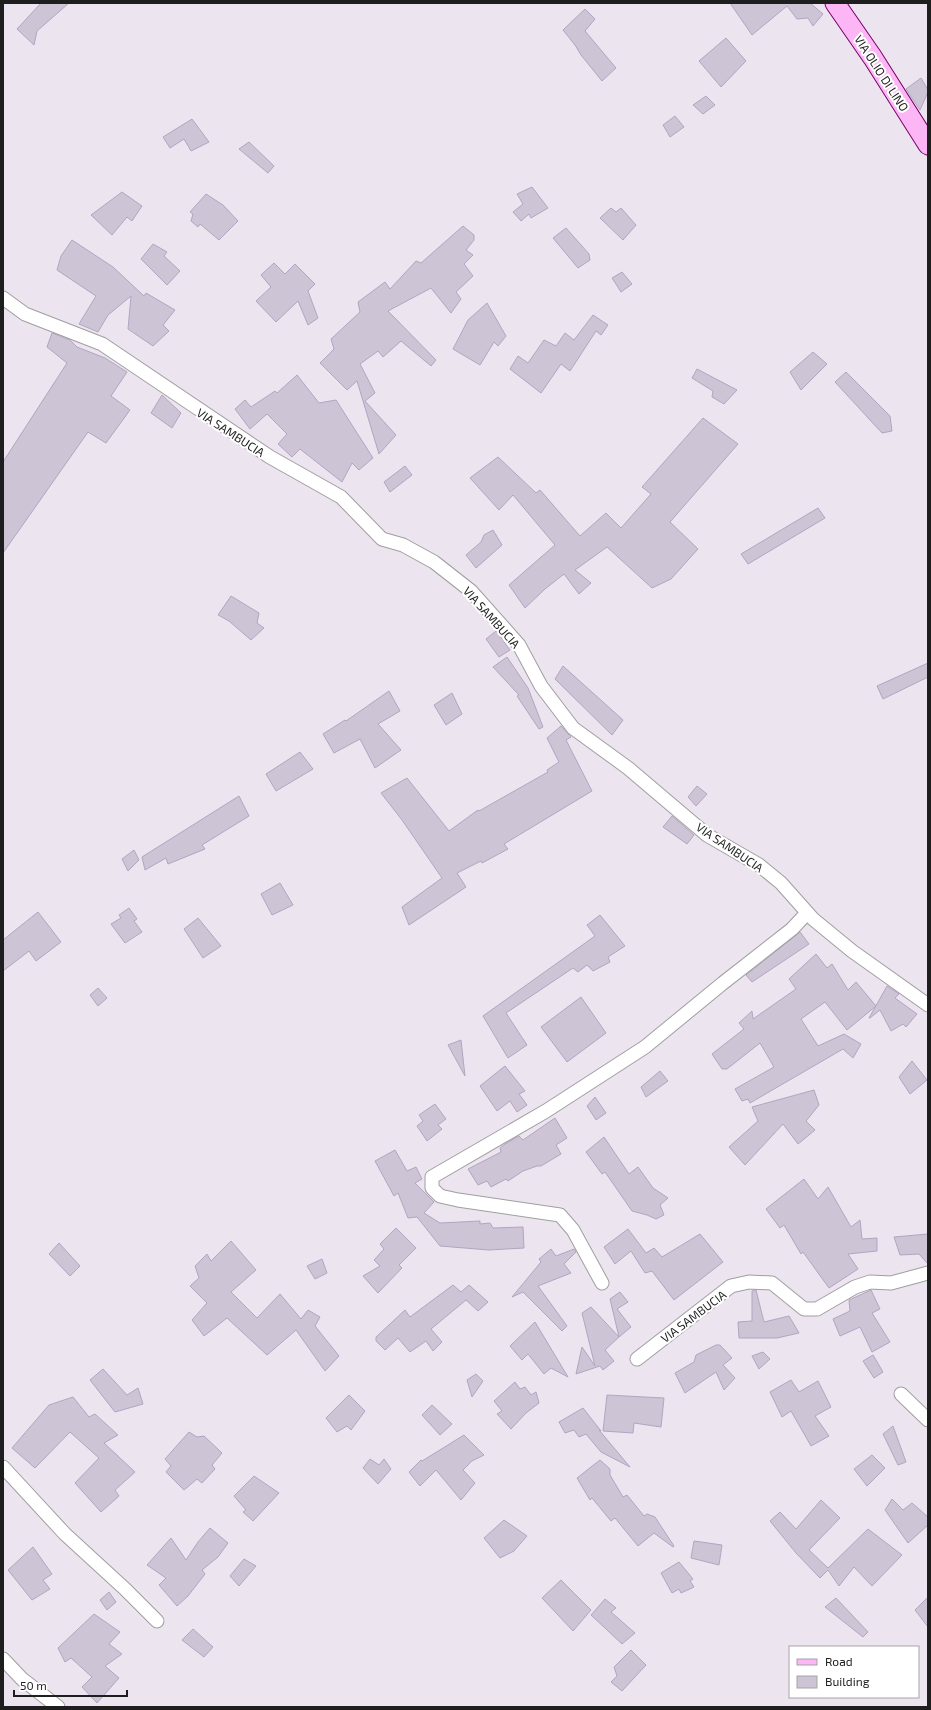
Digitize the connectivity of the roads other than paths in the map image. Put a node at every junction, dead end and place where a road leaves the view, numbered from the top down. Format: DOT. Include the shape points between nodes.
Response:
graph roads {
  1 [pos="835,3"];
  2 [pos="928,145"];
  3 [pos="3,298"];
  4 [pos="807,913"];
  5 [pos="928,1005"];
  6 [pos="928,1273"];
  7 [pos="602,1283"];
  8 [pos="637,1359"];
  9 [pos="901,1394"];
  10 [pos="928,1420"];
  11 [pos="3,1467"];
  12 [pos="157,1621"];
  13 [pos="3,1659"];
  14 [pos="58,1707"];
  1 -- 2 [label="street, VIA OLIO DI LINO"];
  3 -- 4 [label="street, VIA SAMBUCIA" via="25,314 102,344 270,457 341,496 382,539 403,545 434,562 471,591 519,645 541,686 574,728 628,768 707,835 759,865 781,883"];
  4 -- 5 [label="street, VIA SAMBUCIA" via="852,951"];
  4 -- 7 [label="street" via="792,929 728,978 646,1047 546,1111 432,1177 432,1188 440,1196 560,1215 573,1230"];
  6 -- 8 [label="street, VIA SAMBUCIA" via="891,1283 870,1282 855,1287 817,1309 804,1309 772,1283 748,1282 732,1286"];
  9 -- 10 [label="street"];
  11 -- 12 [label="street" via="66,1534"];
  13 -- 14 [label="street" via="22,1679"];
}
